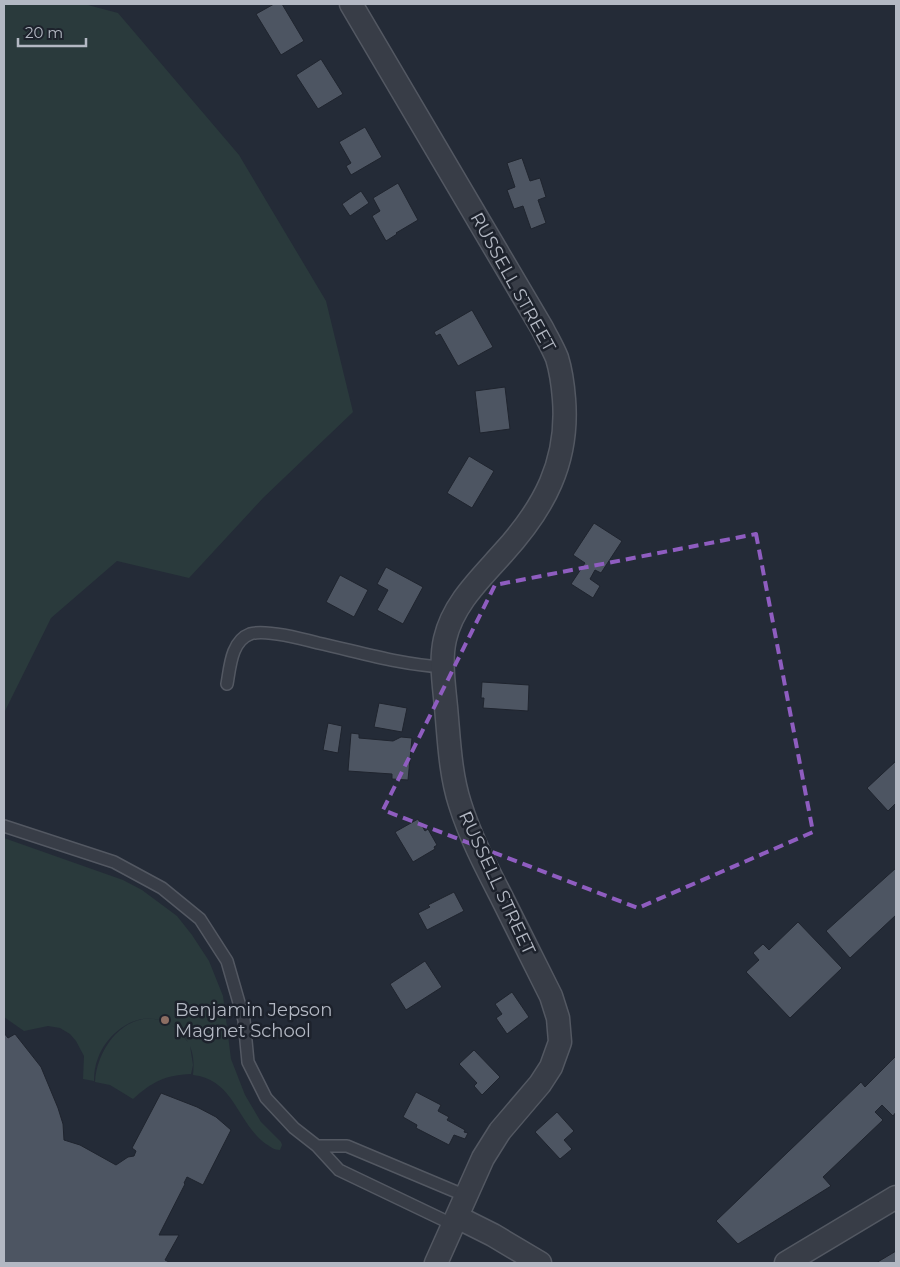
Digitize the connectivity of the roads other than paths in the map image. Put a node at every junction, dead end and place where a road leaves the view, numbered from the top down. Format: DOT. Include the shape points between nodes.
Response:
graph roads {
  1 [pos="351,4"];
  2 [pos="443,667"];
  3 [pos="227,684"];
  4 [pos="4,826"];
  5 [pos="317,1146"];
  6 [pos="466,1196"];
  7 [pos="896,1197"];
  8 [pos="455,1221"];
  9 [pos="436,1263"];
  10 [pos="540,1263"];
  11 [pos="786,1263"];
  1 -- 2 [label="street, RUSSELL STREET" via="524,295 557,359 562,383 565,413 563,445 550,487 516,539 468,592 451,619 444,641"];
  2 -- 3 [label="lane" via="420,666 296,638 250,634 238,643 230,662"];
  2 -- 6 [label="street, RUSSELL STREET" via="451,760 459,803 475,845 551,996 558,1018 560,1042 551,1067 500,1131"];
  4 -- 5 [label="lane" via="114,862 162,888 200,919 227,961 244,1020 248,1062 266,1098 294,1128"];
  5 -- 6 [label="lane" via="347,1146"];
  5 -- 8 [label="lane" via="339,1170"];
  6 -- 8 [label="street, RUSSELL STREET"];
  7 -- 11 [label="street"];
  8 -- 9 [label="street, RUSSELL STREET"];
  8 -- 10 [label="street" via="493,1235"];
}
